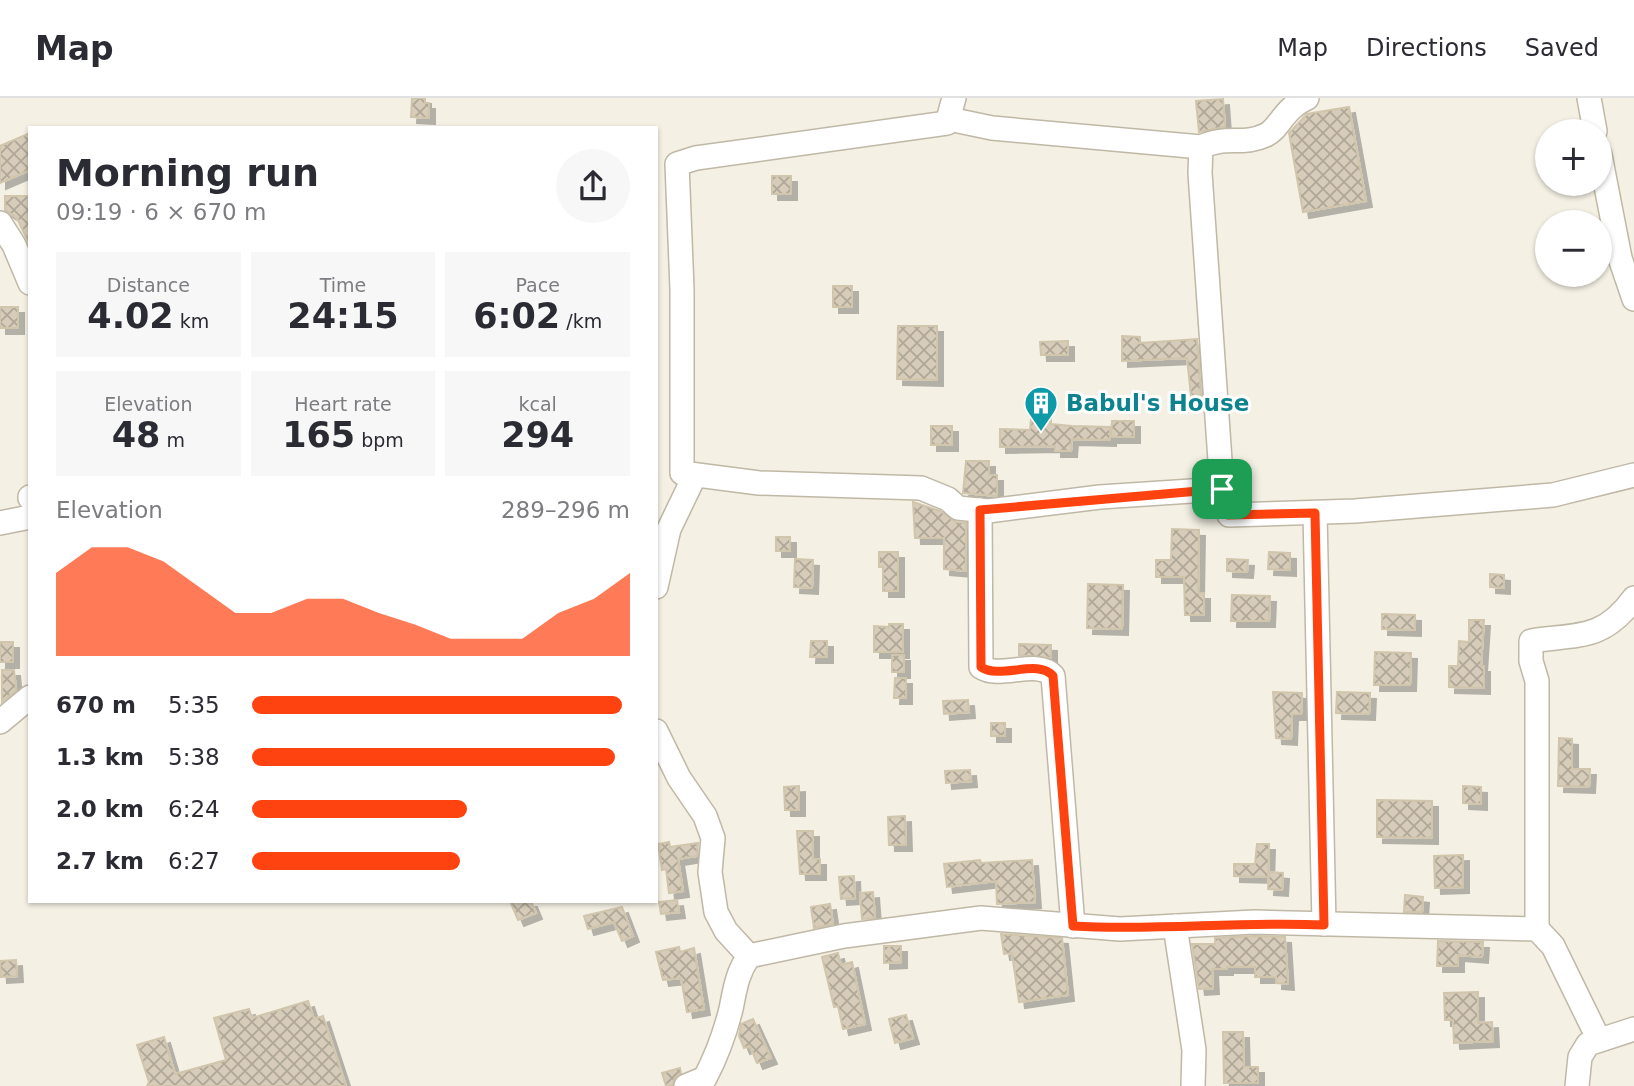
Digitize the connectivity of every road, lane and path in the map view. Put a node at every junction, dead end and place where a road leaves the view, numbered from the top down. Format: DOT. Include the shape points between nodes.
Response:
graph roads {
  1 [pos="1307,98"];
  2 [pos="1589,98"];
  3 [pos="951,108"];
  4 [pos="1593,119"];
  5 [pos="1201,148"];
  6 [pos="1608,196"];
  7 [pos="0,223"];
  8 [pos="28,278"];
  9 [pos="1634,299"];
  10 [pos="1634,475"];
  11 [pos="694,477"];
  12 [pos="1222,489"];
  13 [pos="980,510"];
  14 [pos="1315,513"];
  15 [pos="28,517"];
  16 [pos="0,523"];
  17 [pos="658,578"];
  18 [pos="1634,598"];
  19 [pos="28,699"];
  20 [pos="0,722"];
  21 [pos="659,744"];
  22 [pos="1324,925"];
  23 [pos="1073,926"];
  24 [pos="1175,926"];
  25 [pos="1537,929"];
  26 [pos="749,956"];
  27 [pos="1634,1029"];
  28 [pos="1599,1040"];
  29 [pos="686,1086"];
  30 [pos="1193,1086"];
  31 [pos="1577,1086"];
  1 -- 5 [label="street" via="1293,104 1269,134 1246,141 1216,140"];
  2 -- 4 [label="street"];
  3 -- 5 [label="street" via="992,128"];
  3 -- 11 [label="street" via="947,123 677,164 681,466 682,473"];
  5 -- 12 [label="street"];
  6 -- 9 [label="street" via="1620,258"];
  7 -- 8 [label="street"];
  10 -- 14 [label="street" via="1553,495"];
  11 -- 13 [label="street" via="921,488 958,508"];
  11 -- 17 [label="street" via="669,529"];
  12 -- 13 [label="street"];
  12 -- 14 [label="street" via="1228,515"];
  13 -- 23 [label="street" via="981,667 1001,672 1040,669 1053,676"];
  14 -- 22 [label="street"];
  15 -- 16 [label="street"];
  18 -- 25 [label="street" via="1619,619 1591,634 1531,641 1537,681"];
  19 -- 20 [label="street"];
  21 -- 26 [label="street" via="705,816 713,838 710,872 716,912 726,932"];
  22 -- 24 [label="street"];
  22 -- 25 [label="street"];
  23 -- 24 [label="street"];
  23 -- 26 [label="street" via="981,918 844,936"];
  24 -- 30 [label="street" via="1194,1050"];
  25 -- 28 [label="street" via="1553,946"];
  26 -- 29 [label="street" via="736,984 715,1061 705,1079"];
  27 -- 28 [label="street"];
  28 -- 31 [label="street" via="1588,1044 1580,1057"];
}
